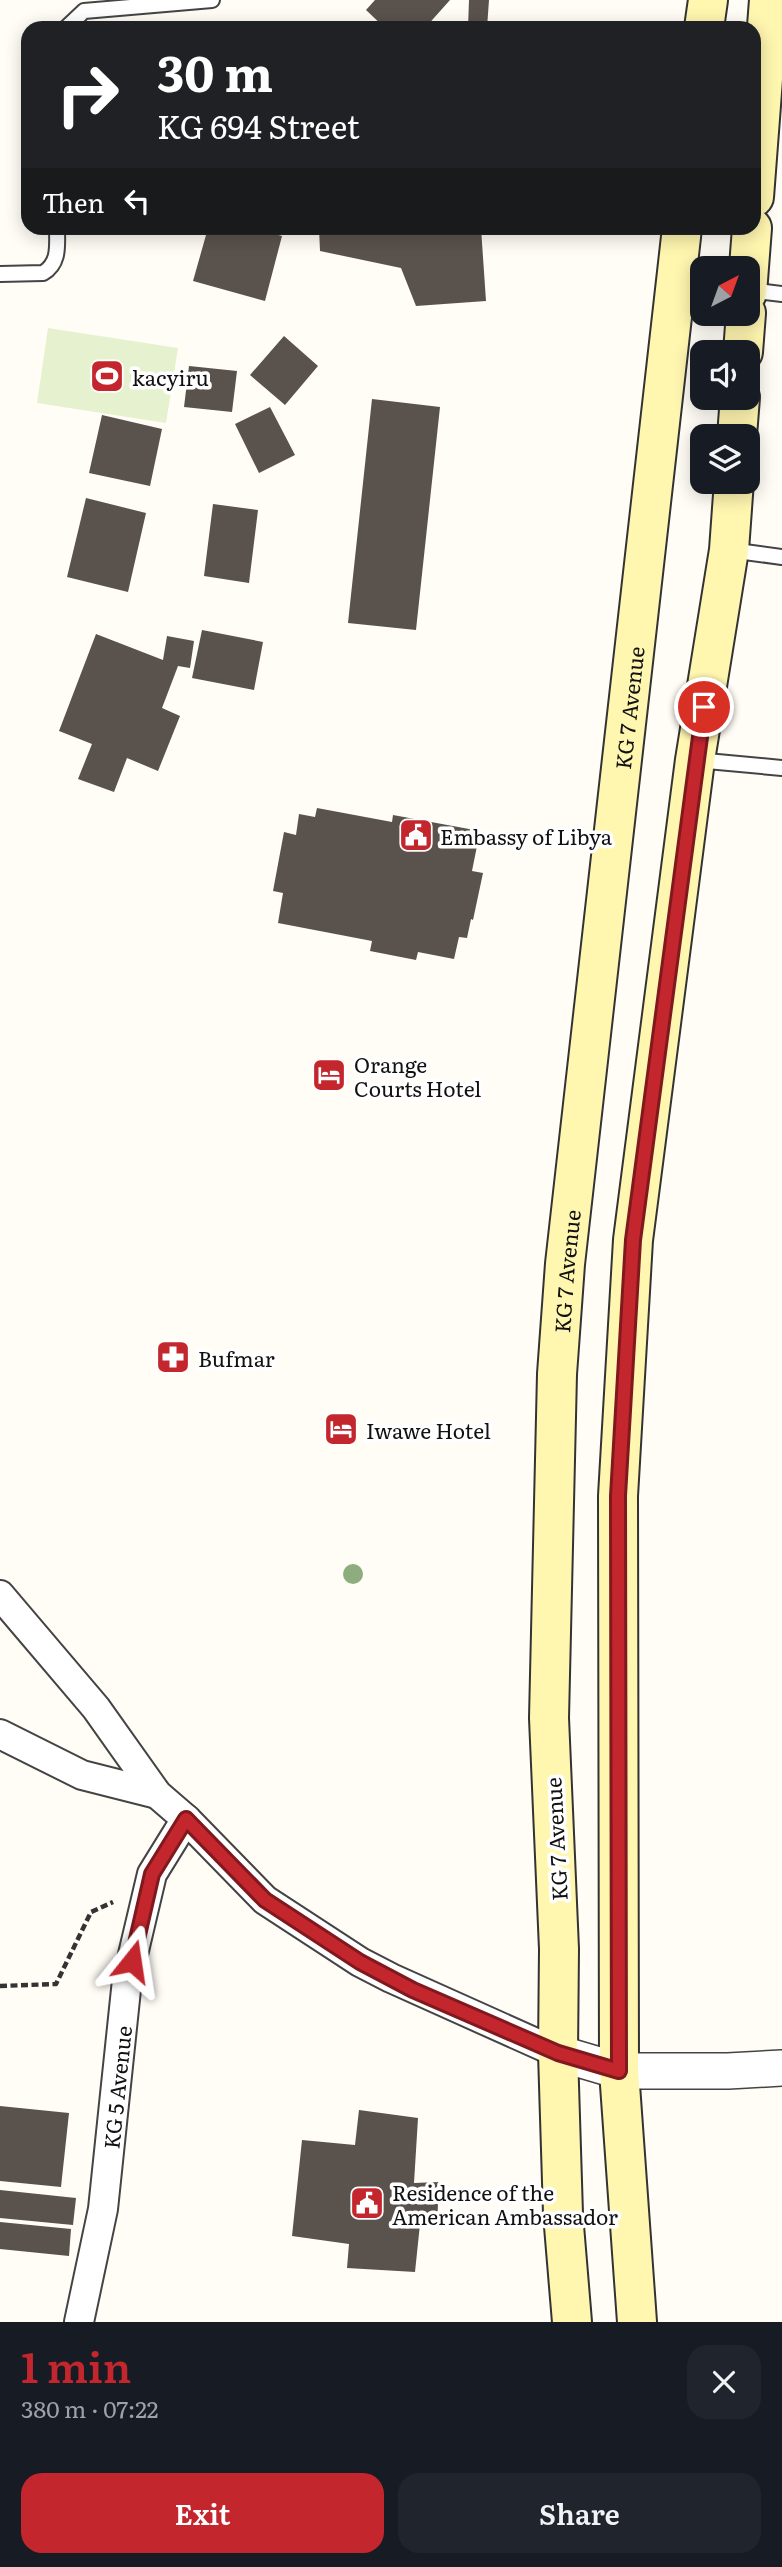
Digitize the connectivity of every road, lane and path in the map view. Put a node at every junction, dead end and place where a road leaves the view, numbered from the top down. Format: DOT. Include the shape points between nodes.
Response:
graph roads {
  1 [pos="212,0"];
  2 [pos="708,0"];
  3 [pos="769,0"];
  4 [pos="73,21"];
  5 [pos="705,21"];
  6 [pos="761,105"];
  7 [pos="57,235"];
  8 [pos="681,235"];
  9 [pos="751,235"];
  10 [pos="750,256"];
  11 [pos="0,274"];
  12 [pos="760,292"];
  13 [pos="782,294"];
  14 [pos="733,494"];
  15 [pos="729,550"];
  16 [pos="782,557"];
  17 [pos="695,760"];
  18 [pos="782,768"];
  19 [pos="0,1595"];
  20 [pos="0,1734"];
  21 [pos="157,1794"];
  22 [pos="186,1819"];
  23 [pos="152,1874"];
  24 [pos="0,1986"];
  25 [pos="558,2053"];
  26 [pos="782,2068"];
  27 [pos="619,2071"];
  28 [pos="79,2322"];
  29 [pos="572,2322"];
  30 [pos="637,2322"];
  1 -- 4 [label="lane" via="84,11"];
  2 -- 5 [label="main road"];
  3 -- 6 [label="main road"];
  7 -- 11 [label="lane" via="55,261 48,271"];
  8 -- 25 [label="main road, KG 7 Avenue" via="557,1374 549,1718 559,1949"];
  9 -- 10 [label="main road"];
  12 -- 13 [label="lane"];
  14 -- 15 [label="main road"];
  15 -- 16 [label="lane"];
  15 -- 17 [label="main road"];
  17 -- 18 [label="lane"];
  17 -- 27 [label="main road" via="631,1267 618,1496"];
  19 -- 21 [label="street" via="96,1708"];
  20 -- 21 [label="street" via="82,1775"];
  21 -- 22 [label="street"];
  22 -- 23 [label="street, KG 5 Avenue"];
  22 -- 25 [label="street" via="265,1900 360,1962"];
  23 -- 24 [label="path" via="122,1899 91,1912 56,1984"];
  23 -- 28 [label="street, KG 5 Avenue" via="127,1980 103,2209"];
  25 -- 27 [label="street"];
  25 -- 29 [label="main road, KG 7 Avenue"];
  26 -- 27 [label="street"];
  27 -- 30 [label="main road"];
}
